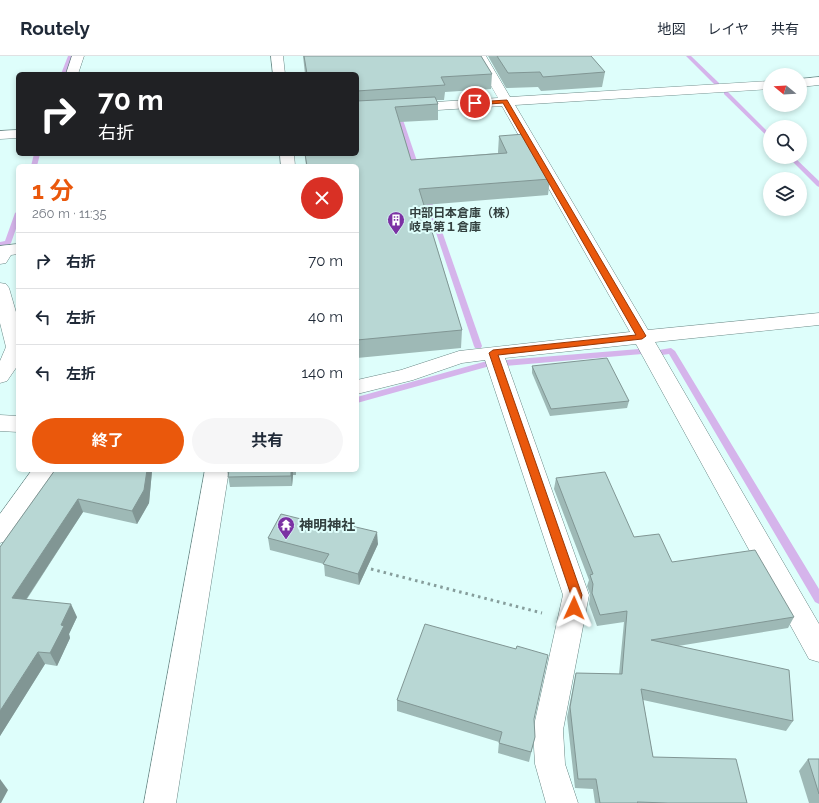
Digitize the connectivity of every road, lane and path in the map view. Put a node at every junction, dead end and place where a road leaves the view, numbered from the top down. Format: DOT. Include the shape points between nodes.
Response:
graph roads {
  1 [pos="78,56"];
  2 [pos="277,56"];
  3 [pos="480,56"];
  4 [pos="73,72"];
  5 [pos="279,72"];
  6 [pos="819,81"];
  7 [pos="807,82"];
  8 [pos="763,84"];
  9 [pos="505,101"];
  10 [pos="359,111"];
  11 [pos="16,134"];
  12 [pos="0,135"];
  13 [pos="16,249"];
  14 [pos="0,259"];
  15 [pos="0,288"];
  16 [pos="819,319"];
  17 [pos="642,336"];
  18 [pos="493,353"];
  19 [pos="0,376"];
  20 [pos="359,387"];
  21 [pos="0,423"];
  22 [pos="16,424"];
  23 [pos="44,472"];
  24 [pos="217,472"];
  25 [pos="0,533"];
  26 [pos="370,569"];
  27 [pos="572,621"];
  28 [pos="819,650"];
  29 [pos="160,803"];
  30 [pos="562,803"];
  1 -- 4 [label="street"];
  2 -- 5 [label="street"];
  3 -- 9 [label="street"];
  6 -- 7 [label="street"];
  8 -- 9 [label="street"];
  9 -- 10 [label="street"];
  9 -- 17 [label="street"];
  11 -- 12 [label="street"];
  13 -- 14 [label="street" via="4,250"];
  15 -- 19 [label="street" via="16,347"];
  16 -- 17 [label="street"];
  17 -- 18 [label="street"];
  17 -- 28 [label="street"];
  18 -- 20 [label="street" via="459,357 406,375"];
  18 -- 27 [label="street" via="576,595"];
  21 -- 22 [label="street"];
  23 -- 25 [label="street"];
  24 -- 29 [label="street"];
  26 -- 27 [label="path"];
  27 -- 30 [label="street" via="548,730 550,764"];
}
